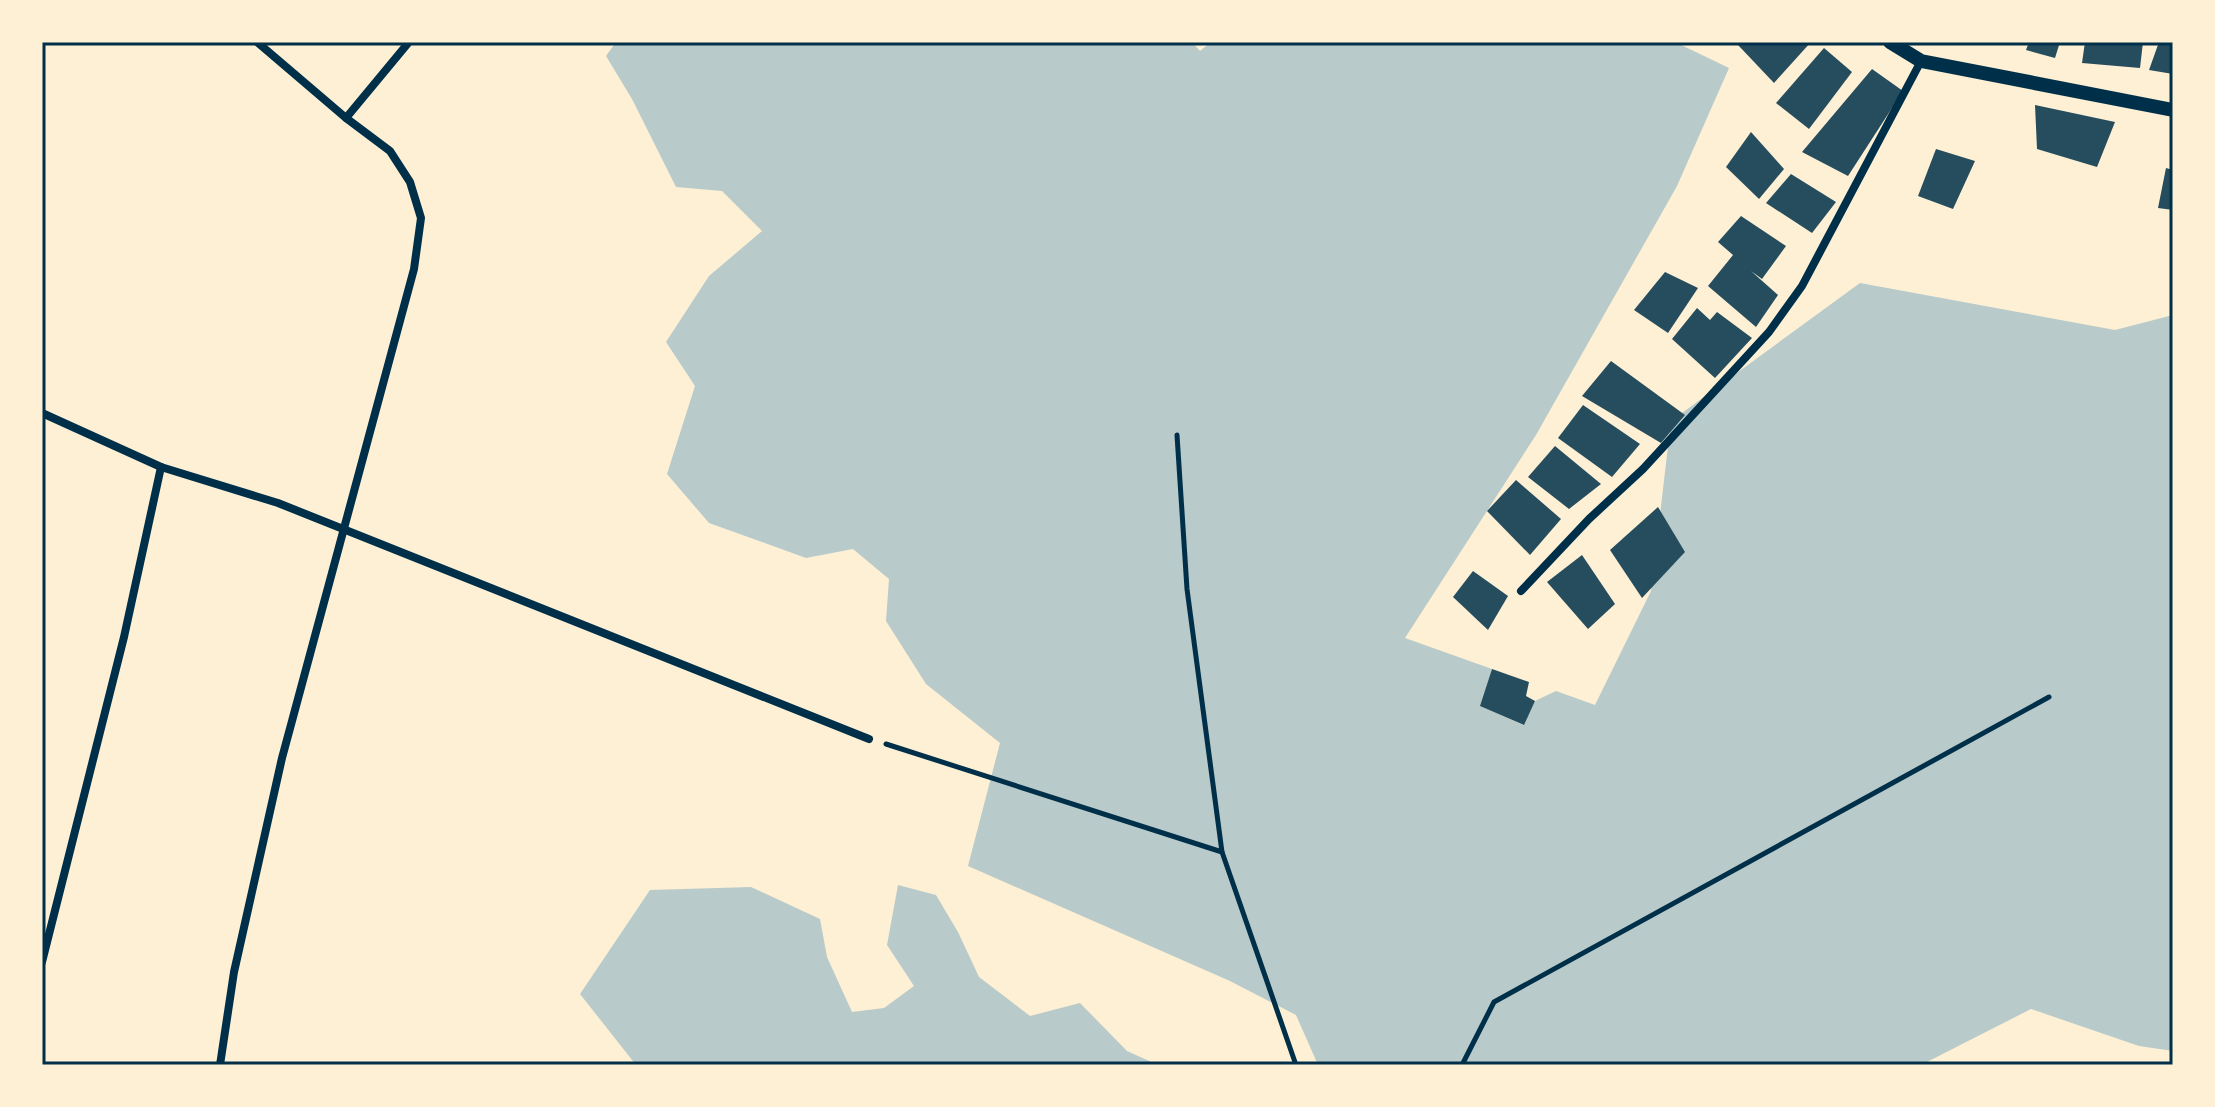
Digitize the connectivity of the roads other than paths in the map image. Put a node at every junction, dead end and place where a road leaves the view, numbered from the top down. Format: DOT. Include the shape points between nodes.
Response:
graph roads {
  1 [pos="257,42"];
  2 [pos="409,42"];
  3 [pos="1890,42"];
  4 [pos="1921,61"];
  5 [pos="2173,110"];
  6 [pos="346,118"];
  7 [pos="42,413"];
  8 [pos="161,467"];
  9 [pos="343,529"];
  10 [pos="1521,591"];
  11 [pos="869,739"];
  12 [pos="42,962"];
  13 [pos="220,1065"];
  1 -- 6 [label="street"];
  2 -- 6 [label="street"];
  3 -- 4 [label="street"];
  4 -- 5 [label="street"];
  4 -- 10 [label="street" via="1802,286 1769,332"];
  6 -- 9 [label="street" via="390,151 410,182 421,218 414,269"];
  7 -- 8 [label="street"];
  8 -- 9 [label="street"];
  8 -- 12 [label="street"];
  9 -- 11 [label="street"];
  9 -- 13 [label="street" via="282,758 234,972"];
}
